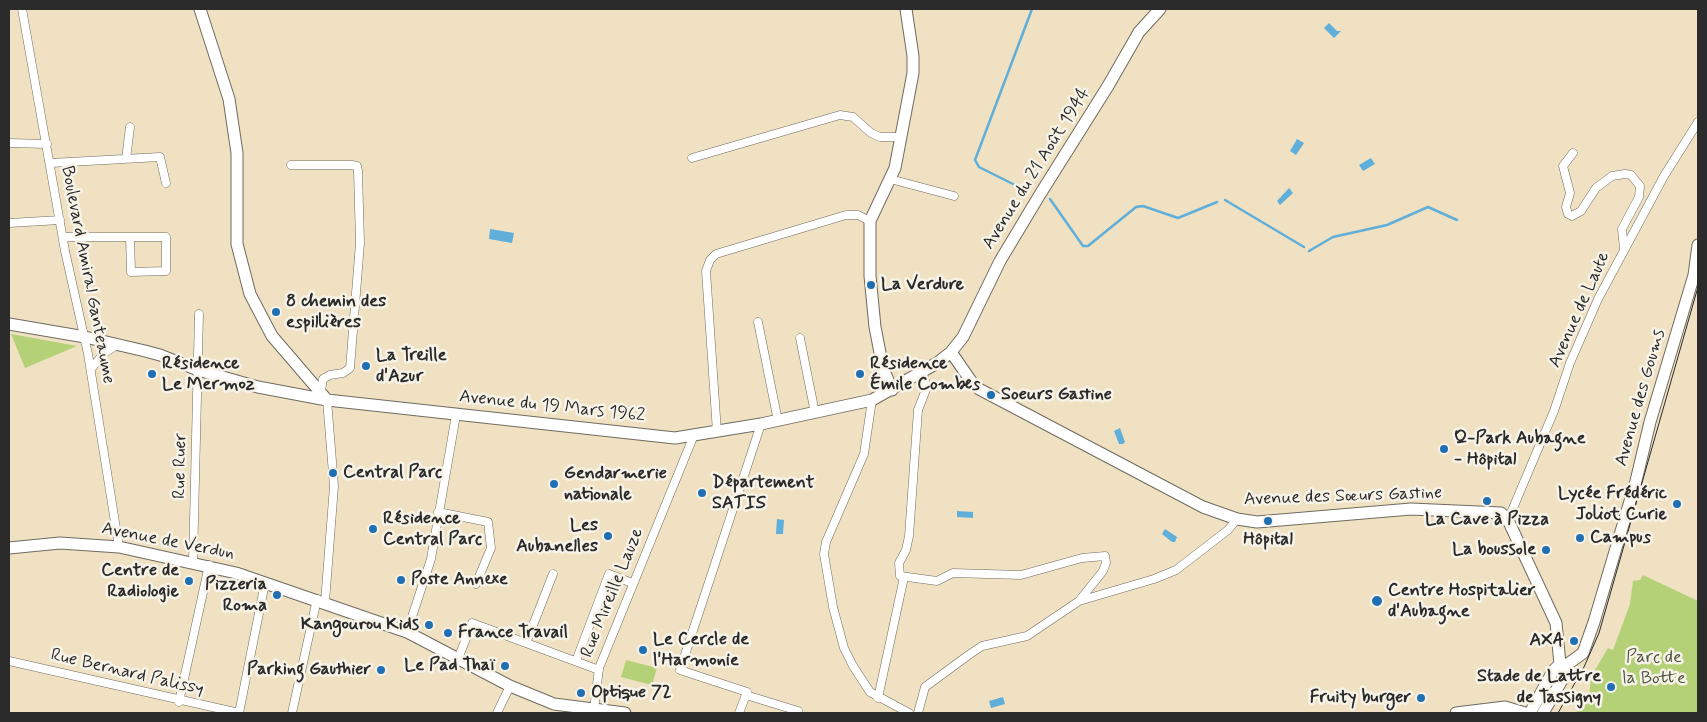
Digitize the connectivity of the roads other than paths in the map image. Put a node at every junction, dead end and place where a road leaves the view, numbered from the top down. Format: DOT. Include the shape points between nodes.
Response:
graph roads {
  1 [pos="22,9"];
  2 [pos="200,9"];
  3 [pos="906,9"];
  4 [pos="1160,9"];
  5 [pos="1698,122"];
  6 [pos="130,127"];
  7 [pos="901,136"];
  8 [pos="9,143"];
  9 [pos="47,144"];
  10 [pos="1573,153"];
  11 [pos="692,158"];
  12 [pos="126,159"];
  13 [pos="51,163"];
  14 [pos="291,165"];
  15 [pos="890,179"];
  16 [pos="166,182"];
  17 [pos="954,196"];
  18 [pos="60,220"];
  19 [pos="870,221"];
  20 [pos="9,223"];
  21 [pos="63,237"];
  22 [pos="130,237"];
  23 [pos="1698,245"];
  24 [pos="1624,250"];
  25 [pos="199,314"];
  26 [pos="758,322"];
  27 [pos="9,324"];
  28 [pos="85,337"];
  29 [pos="800,338"];
  30 [pos="117,345"];
  31 [pos="951,352"];
  32 [pos="90,368"];
  33 [pos="198,370"];
  34 [pos="922,372"];
  35 [pos="892,390"];
  36 [pos="324,395"];
  37 [pos="872,400"];
  38 [pos="815,412"];
  39 [pos="456,415"];
  40 [pos="778,421"];
  41 [pos="760,424"];
  42 [pos="717,432"];
  43 [pos="694,435"];
  44 [pos="438,512"];
  45 [pos="1237,520"];
  46 [pos="1508,520"];
  47 [pos="119,547"];
  48 [pos="9,548"];
  49 [pos="193,562"];
  50 [pos="209,565"];
  51 [pos="553,574"];
  52 [pos="904,578"];
  53 [pos="266,583"];
  54 [pos="632,583"];
  55 [pos="476,584"];
  56 [pos="321,601"];
  57 [pos="1079,601"];
  58 [pos="406,632"];
  59 [pos="526,643"];
  60 [pos="458,659"];
  61 [pos="9,661"];
  62 [pos="576,661"];
  63 [pos="1562,665"];
  64 [pos="599,670"];
  65 [pos="510,686"];
  66 [pos="746,695"];
  67 [pos="878,698"];
  68 [pos="179,702"];
  69 [pos="552,709"];
  70 [pos="594,710"];
  71 [pos="798,711"];
  72 [pos="607,712"];
  73 [pos="239,713"];
  74 [pos="292,713"];
  75 [pos="497,713"];
  76 [pos="624,713"];
  77 [pos="739,713"];
  78 [pos="909,713"];
  79 [pos="918,713"];
  80 [pos="1456,713"];
  81 [pos="1525,713"];
  82 [pos="1530,713"];
  83 [pos="1543,713"];
  1 -- 9 [label="street, Boulevard Amiral Ganteaume"];
  2 -- 36 [label="main road" via="230,99 237,152 237,244 250,294 272,336"];
  3 -- 7 [label="main road" via="913,73"];
  4 -- 31 [label="main road, Avenue du 21 Août 1944" via="1139,32 1039,196 1000,261 974,318"];
  5 -- 24 [label="street, Avenue de Laute"];
  6 -- 12 [label="street"];
  7 -- 11 [label="street" via="880,137 853,117 840,115"];
  7 -- 15 [label="main road"];
  8 -- 9 [label="street"];
  9 -- 13 [label="street, Boulevard Amiral Ganteaume"];
  10 -- 24 [label="street" via="1563,166 1570,193 1566,207 1572,216 1581,211 1596,188 1612,176 1632,175 1640,186 1639,196 1622,229"];
  12 -- 13 [label="street"];
  12 -- 16 [label="street" via="160,157"];
  13 -- 18 [label="street, Boulevard Amiral Ganteaume"];
  14 -- 36 [label="street" via="352,165 357,166 358,171 360,243 350,368 323,379"];
  15 -- 17 [label="street"];
  15 -- 19 [label="main road"];
  18 -- 20 [label="street"];
  18 -- 21 [label="street, Boulevard Amiral Ganteaume"];
  19 -- 35 [label="main road" via="870,276 875,327 883,368"];
  19 -- 42 [label="street" via="858,215 846,215 716,254 710,260 706,271"];
  21 -- 22 [label="street"];
  21 -- 28 [label="street, Boulevard Amiral Ganteaume"];
  22 -- 22 [label="street" via="166,237 166,271 131,272"];
  23 -- 63 [label="main road, Avenue des Goums" via="1694,275 1594,622 1583,653"];
  24 -- 46 [label="street, Avenue de Laute" via="1598,298 1570,363 1554,411"];
  25 -- 33 [label="street, Rue Ruer"];
  26 -- 40 [label="street"];
  27 -- 28 [label="main road, Avenue du 19 Mars 1962"];
  28 -- 30 [label="main road, Avenue du 19 Mars 1962"];
  28 -- 32 [label="street, Boulevard Amiral Ganteaume"];
  29 -- 38 [label="street"];
  30 -- 32 [label="street"];
  30 -- 33 [label="main road, Avenue du 19 Mars 1962" via="160,355"];
  31 -- 34 [label="main road, Avenue du 19 Mars 1962"];
  31 -- 45 [label="main road, Avenue des Sœurs Gastine" via="979,389 1203,508"];
  32 -- 47 [label="street, Boulevard Amiral Ganteaume"];
  33 -- 36 [label="main road, Avenue du 19 Mars 1962" via="258,387"];
  33 -- 49 [label="street, Rue Ruer"];
  34 -- 35 [label="main road, Avenue du 19 Mars 1962"];
  34 -- 52 [label="street" via="927,387 916,422 909,536 899,563 900,576"];
  35 -- 37 [label="main road, Avenue du 19 Mars 1962"];
  36 -- 39 [label="main road, Avenue du 19 Mars 1962"];
  36 -- 56 [label="street" via="334,486"];
  37 -- 38 [label="main road, Avenue du 19 Mars 1962"];
  37 -- 67 [label="street" via="864,454 826,542 824,554 844,648 870,692"];
  38 -- 40 [label="main road, Avenue du 19 Mars 1962"];
  39 -- 43 [label="main road, Avenue du 19 Mars 1962" via="676,438"];
  39 -- 44 [label="street"];
  40 -- 41 [label="main road, Avenue du 19 Mars 1962"];
  41 -- 42 [label="main road, Avenue du 19 Mars 1962"];
  41 -- 66 [label="street" via="680,670 746,692"];
  42 -- 43 [label="main road, Avenue du 19 Mars 1962"];
  43 -- 54 [label="street, Rue Mireille Lauze"];
  44 -- 55 [label="street" via="488,522 491,548"];
  44 -- 58 [label="street" via="432,559"];
  45 -- 46 [label="main road, Avenue des Sœurs Gastine" via="1268,521 1411,509 1501,512"];
  45 -- 57 [label="street" via="1176,570"];
  46 -- 63 [label="main road" via="1556,623"];
  47 -- 48 [label="main road, Avenue de Verdun" via="60,543"];
  47 -- 49 [label="main road, Avenue de Verdun"];
  49 -- 50 [label="main road, Avenue de Verdun"];
  50 -- 53 [label="main road, Avenue de Verdun"];
  50 -- 68 [label="street"];
  51 -- 59 [label="street"];
  52 -- 57 [label="street" via="938,581 953,573 1021,574 1082,558 1105,556 1103,572"];
  52 -- 67 [label="street"];
  53 -- 56 [label="main road, Avenue de Verdun"];
  53 -- 73 [label="street"];
  54 -- 62 [label="street" via="609,574"];
  54 -- 64 [label="street, Rue Mireille Lauze"];
  56 -- 58 [label="main road, Avenue de Verdun"];
  56 -- 74 [label="street"];
  57 -- 79 [label="street" via="1027,636 982,646 925,687"];
  58 -- 60 [label="main road, Avenue de Verdun"];
  59 -- 60 [label="street" via="472,623"];
  59 -- 62 [label="street"];
  60 -- 65 [label="main road, Avenue de Verdun"];
  61 -- 68 [label="street, Rue Bernard Palissy"];
  62 -- 64 [label="street"];
  63 -- 82 [label="main road, Avenue des Goums" via="1553,671"];
  63 -- 83 [label="main road" via="1566,673"];
  64 -- 70 [label="street, Rue Mireille Lauze"];
  65 -- 69 [label="main road, Avenue de Verdun"];
  65 -- 75 [label="street"];
  66 -- 71 [label="street"];
  66 -- 77 [label="street"];
  67 -- 78 [label="street"];
  68 -- 73 [label="street, Rue Bernard Palissy"];
  69 -- 70 [label="main road, Avenue de Verdun"];
  70 -- 72 [label="main road, Avenue de Verdun"];
  72 -- 76 [label="main road, Avenue de Verdun"];
  80 -- 81 [label="main road" via="1505,707"];
}
